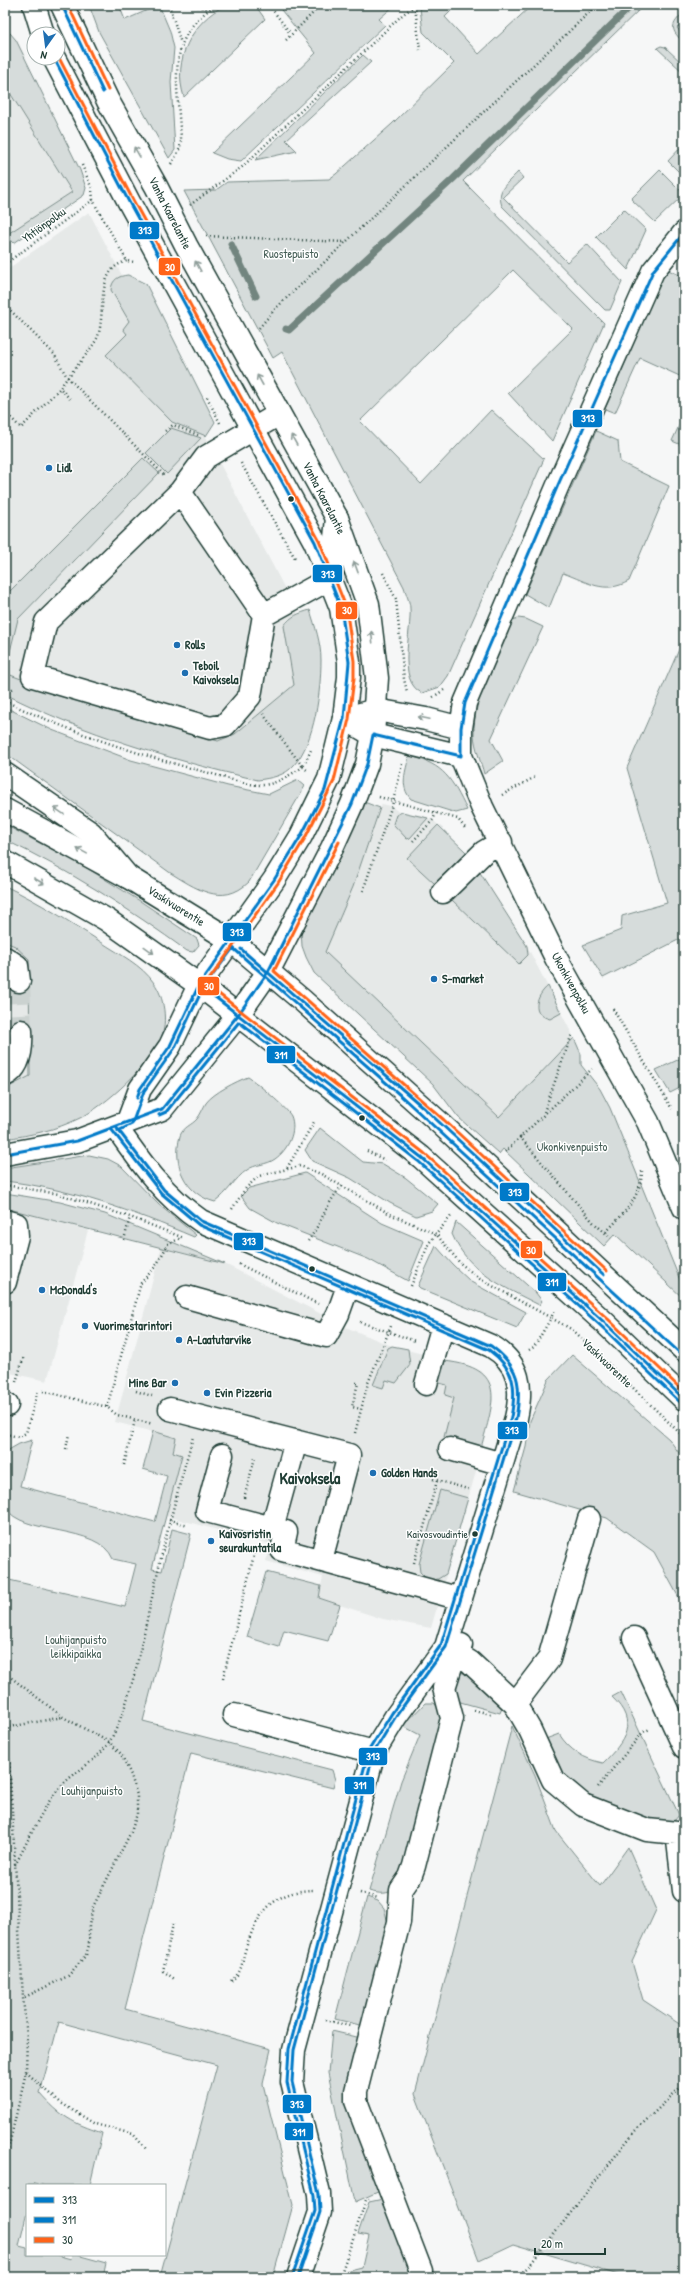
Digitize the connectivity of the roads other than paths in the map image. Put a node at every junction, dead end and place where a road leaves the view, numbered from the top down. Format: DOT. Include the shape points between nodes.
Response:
graph roads {
  1 [pos="34,5"];
  2 [pos="62,5"];
  3 [pos="41,26"];
  4 [pos="58,66"];
  5 [pos="684,233"];
  6 [pos="279,414"];
  7 [pos="252,430"];
  8 [pos="180,492"];
  9 [pos="337,518"];
  10 [pos="331,578"];
  11 [pos="264,615"];
  12 [pos="376,710"];
  13 [pos="344,718"];
  14 [pos="461,728"];
  15 [pos="373,735"];
  16 [pos="461,756"];
  17 [pos="5,774"];
  18 [pos="5,810"];
  19 [pos="501,842"];
  20 [pos="5,862"];
  21 [pos="128,877"];
  22 [pos="443,892"];
  23 [pos="232,941"];
  24 [pos="5,958"];
  25 [pos="268,972"];
  26 [pos="19,981"];
  27 [pos="199,985"];
  28 [pos="238,1015"];
  29 [pos="21,1031"];
  30 [pos="5,1075"];
  31 [pos="122,1124"];
  32 [pos="5,1154"];
  33 [pos="684,1208"];
  34 [pos="6,1225"];
  35 [pos="5,1282"];
  36 [pos="348,1286"];
  37 [pos="187,1297"];
  38 [pos="442,1326"];
  39 [pos="684,1350"];
  40 [pos="426,1384"];
  41 [pos="684,1399"];
  42 [pos="170,1409"];
  43 [pos="296,1441"];
  44 [pos="450,1449"];
  45 [pos="222,1455"];
  46 [pos="502,1464"];
  47 [pos="589,1519"];
  48 [pos="265,1536"];
  49 [pos="321,1560"];
  50 [pos="461,1598"];
  51 [pos="466,1634"];
  52 [pos="634,1638"];
  53 [pos="452,1651"];
  54 [pos="515,1704"];
  55 [pos="234,1715"];
  56 [pos="684,1747"];
  57 [pos="374,1752"];
  58 [pos="680,1831"];
  59 [pos="684,1891"];
  60 [pos="298,2277"];
  61 [pos="421,2277"];
  1 -- 3 [label="main road"];
  6 -- 2 [label="main road, Vanha Kaarelantie, one-way" via="108,101"];
  4 -- 7 [label="main road"];
  5 -- 14 [label="main road, Ukonkivenpolku" via="653,271 465,703"];
  6 -- 7 [label="main road"];
  9 -- 6 [label="main road, Vanha Kaarelantie, one-way"];
  7 -- 8 [label="main road" via="206,457"];
  7 -- 10 [label="main road" via="315,542"];
  8 -- 11 [label="main road"];
  8 -- 11 [label="main road" via="46,622 33,676 210,728 225,725 250,696"];
  9 -- 10 [label="main road"];
  12 -- 9 [label="main road, Vanha Kaarelantie, one-way" via="376,674 368,604"];
  10 -- 11 [label="main road"];
  10 -- 13 [label="main road" via="341,608 349,662"];
  12 -- 13 [label="main road"];
  14 -- 12 [label="main road, one-way"];
  12 -- 15 [label="main road, Vanha Kaarelantie"];
  13 -- 15 [label="main road"];
  13 -- 23 [label="main road" via="325,790 274,880"];
  14 -- 16 [label="main road, Ukonkivenpolku"];
  15 -- 16 [label="main road"];
  15 -- 25 [label="main road, Vanha Kaarelantie" via="367,764 352,804"];
  16 -- 19 [label="main road, Ukonkivenpolku" via="482,807"];
  21 -- 17 [label="main road, one-way" via="91,833"];
  21 -- 18 [label="main road, Vaskivuorentie, one-way"];
  19 -- 22 [label="main road" via="484,852"];
  19 -- 33 [label="main road, Ukonkivenpolku" via="556,958 648,1122"];
  20 -- 27 [label="main road, one-way" via="107,920"];
  21 -- 23 [label="main road, Vaskivuorentie"];
  23 -- 25 [label="main road, Vaskivuorentie"];
  23 -- 27 [label="main road"];
  24 -- 26 [label="main road" via="17,966"];
  25 -- 28 [label="main road, Vanha Kaarelantie"];
  25 -- 39 [label="main road, Vaskivuorentie" via="441,1124"];
  27 -- 28 [label="main road"];
  27 -- 31 [label="main road" via="170,1046 140,1089"];
  28 -- 31 [label="main road, Vanha Kaarelantie" via="162,1108"];
  28 -- 41 [label="main road" via="421,1156 594,1313"];
  29 -- 30 [label="main road" via="22,1048 17,1063"];
  31 -- 32 [label="main road, Vanha Kaarelantie" via="55,1147"];
  31 -- 36 [label="main road" via="152,1178 168,1195 201,1221"];
  34 -- 35 [label="main road" via="16,1224 17,1236"];
  36 -- 37 [label="main road" via="338,1314 326,1336"];
  36 -- 38 [label="main road"];
  38 -- 40 [label="main road"];
  38 -- 46 [label="main road" via="503,1353 515,1371 519,1383 519,1404"];
  42 -- 43 [label="main road"];
  43 -- 48 [label="main road"];
  43 -- 49 [label="main road" via="350,1455"];
  44 -- 46 [label="main road"];
  45 -- 48 [label="main road" via="207,1511"];
  46 -- 50 [label="main road"];
  47 -- 54 [label="main road" via="549,1660"];
  48 -- 49 [label="main road" via="286,1532 282,1550"];
  49 -- 50 [label="main road"];
  50 -- 53 [label="main road"];
  51 -- 53 [label="main road"];
  52 -- 56 [label="main road"];
  53 -- 54 [label="main road" via="470,1662"];
  53 -- 57 [label="main road" via="396,1716"];
  53 -- 61 [label="main road" via="452,1663 444,1688 452,1718 414,1866 401,1890 399,1922 356,2091 356,2101 421,2271"];
  54 -- 58 [label="main road" via="553,1780 583,1805 648,1830"];
  55 -- 57 [label="main road"];
  57 -- 60 [label="main road" via="291,2066 292,2082 319,2194 320,2212"];
  58 -- 59 [label="main road"];
}
